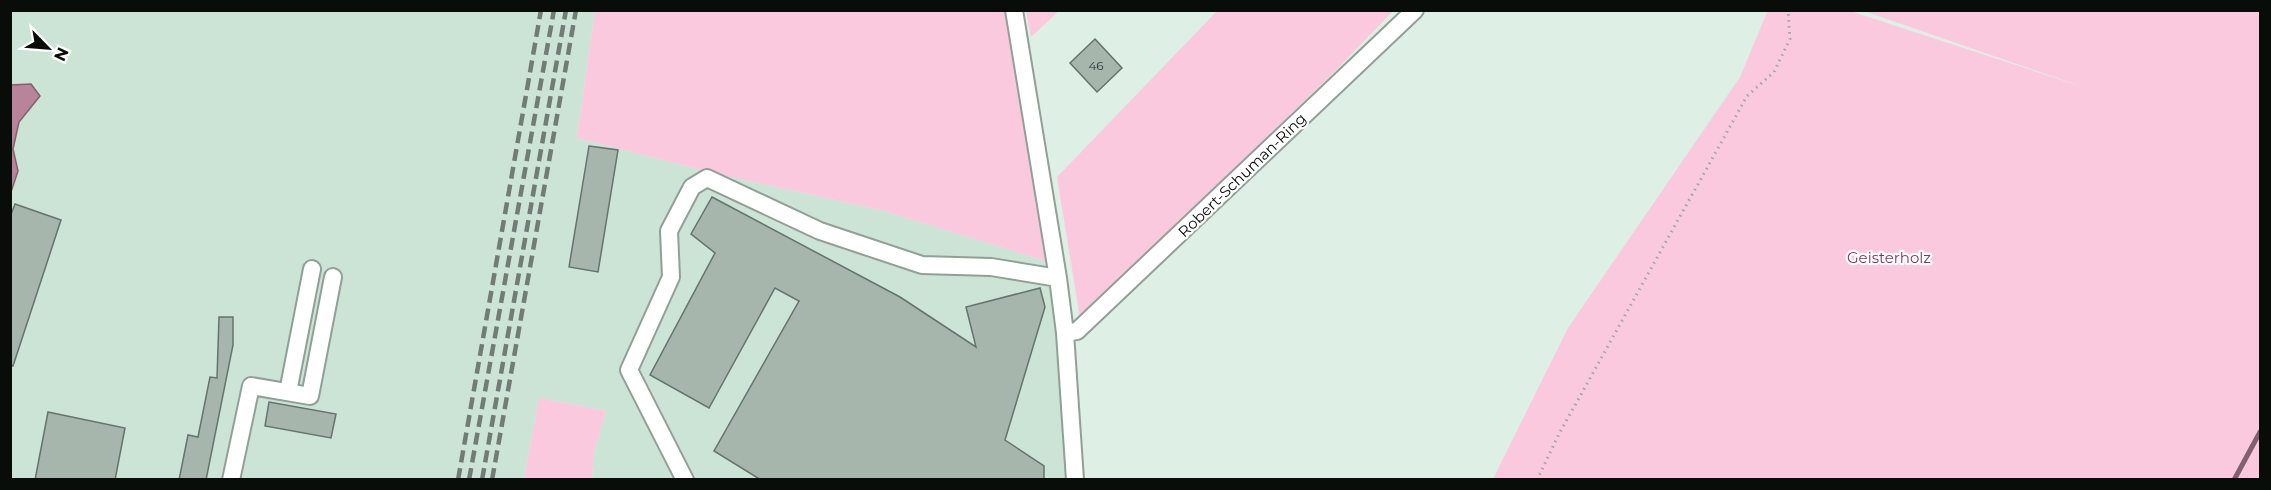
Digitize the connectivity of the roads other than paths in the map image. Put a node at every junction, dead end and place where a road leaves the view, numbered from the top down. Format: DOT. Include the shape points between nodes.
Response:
graph roads {
  1 [pos="1014,10"];
  2 [pos="1415,10"];
  3 [pos="312,269"];
  4 [pos="333,277"];
  5 [pos="1058,278"];
  6 [pos="1065,333"];
  7 [pos="288,392"];
  8 [pos="231,480"];
  9 [pos="685,480"];
  10 [pos="1075,480"];
  1 -- 5 [label="street"];
  2 -- 6 [label="street, Robert-Schuman-Ring" via="1077,331"];
  3 -- 7 [label="street"];
  4 -- 7 [label="street" via="310,396"];
  5 -- 6 [label="street"];
  5 -- 9 [label="street" via="991,267 922,265 820,231 707,177 692,187 669,231 671,278 629,370"];
  6 -- 10 [label="street"];
  7 -- 8 [label="street" via="251,386"];
}
